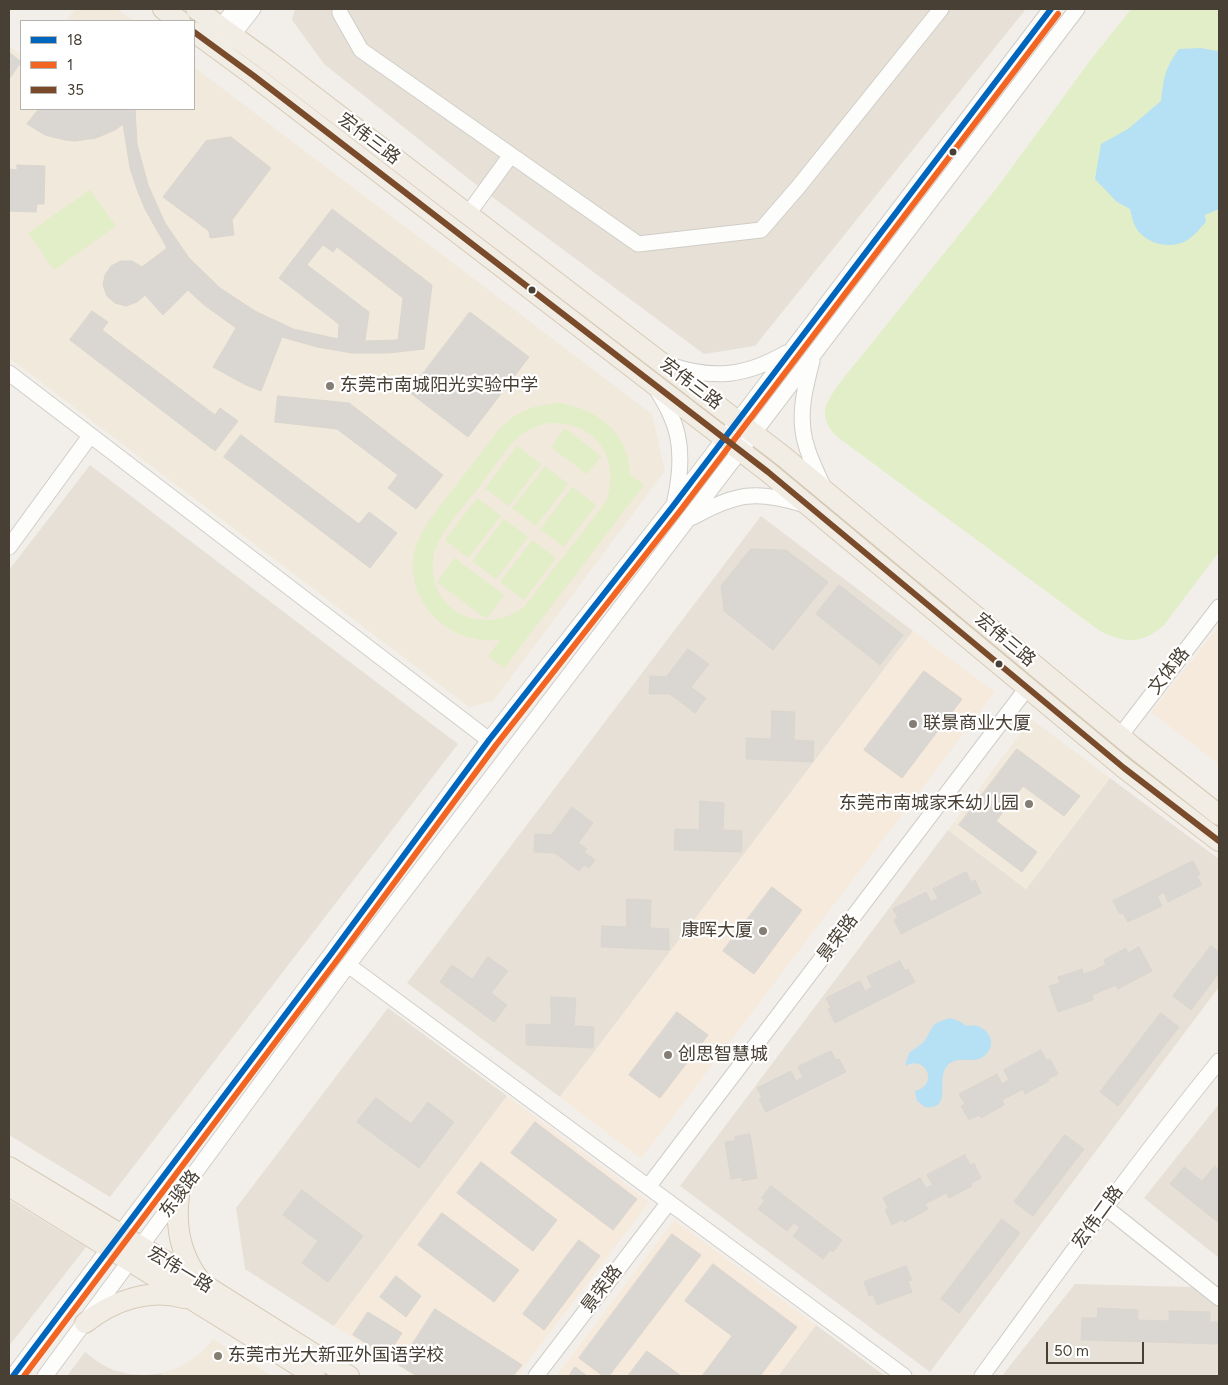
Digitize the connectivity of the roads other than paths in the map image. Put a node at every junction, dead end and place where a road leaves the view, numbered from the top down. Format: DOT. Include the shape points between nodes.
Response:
graph roads {
  1 [pos="163,9"];
  2 [pos="196,9"];
  3 [pos="234,9"];
  4 [pos="253,9"];
  5 [pos="340,9"];
  6 [pos="941,9"];
  7 [pos="1051,9"];
  8 [pos="1077,9"];
  9 [pos="179,20"];
  10 [pos="227,31"];
  11 [pos="208,42"];
  12 [pos="511,155"];
  13 [pos="468,214"];
  14 [pos="792,349"];
  15 [pos="813,356"];
  16 [pos="662,362"];
  17 [pos="9,373"];
  18 [pos="654,385"];
  19 [pos="738,420"];
  20 [pos="754,433"];
  21 [pos="90,436"];
  22 [pos="724,439"];
  23 [pos="740,451"];
  24 [pos="826,492"];
  25 [pos="807,505"];
  26 [pos="673,506"];
  27 [pos="688,520"];
  28 [pos="9,547"];
  29 [pos="1219,607"];
  30 [pos="1027,688"];
  31 [pos="1120,736"];
  32 [pos="489,740"];
  33 [pos="1219,814"];
  34 [pos="1219,841"];
  35 [pos="348,965"];
  36 [pos="1219,1061"];
  37 [pos="9,1167"];
  38 [pos="9,1186"];
  39 [pos="648,1187"];
  40 [pos="179,1196"];
  41 [pos="669,1202"];
  42 [pos="1105,1207"];
  43 [pos="114,1241"];
  44 [pos="136,1254"];
  45 [pos="198,1292"];
  46 [pos="1219,1298"];
  47 [pos="85,1323"];
  48 [pos="13,1376"];
  49 [pos="45,1376"];
  50 [pos="315,1376"];
  51 [pos="349,1376"];
  52 [pos="536,1376"];
  53 [pos="904,1376"];
  54 [pos="982,1376"];
  1 -- 9 [label="main road"];
  2 -- 10 [label="main road, 宏伟三路"];
  3 -- 10 [label="street"];
  4 -- 10 [label="street"];
  5 -- 12 [label="street" via="361,50"];
  6 -- 12 [label="street" via="761,230 638,244"];
  7 -- 14 [label="street, 东骏路"];
  8 -- 15 [label="street, 东骏路"];
  10 -- 11 [label="street"];
  10 -- 13 [label="main road, 宏伟三路"];
  11 -- 18 [label="main road, 宏伟三路"];
  12 -- 13 [label="street"];
  13 -- 16 [label="main road, 宏伟三路"];
  14 -- 16 [label="street" via="767,364 741,372 712,374"];
  14 -- 19 [label="street, 东骏路"];
  15 -- 20 [label="street, 东骏路"];
  15 -- 24 [label="street" via="802,413 805,441"];
  16 -- 19 [label="main road, 宏伟三路"];
  17 -- 21 [label="street"];
  18 -- 22 [label="main road, 宏伟三路"];
  18 -- 26 [label="street" via="672,417 679,448 679,480"];
  19 -- 20 [label="main road, 宏伟三路"];
  19 -- 22 [label="street, 东骏路"];
  20 -- 23 [label="street, 东骏路"];
  20 -- 24 [label="main road, 宏伟三路"];
  21 -- 28 [label="street"];
  21 -- 32 [label="street"];
  22 -- 23 [label="main road, 宏伟三路"];
  22 -- 26 [label="street, 东骏路"];
  23 -- 25 [label="main road, 宏伟三路"];
  23 -- 27 [label="street, 东骏路"];
  24 -- 31 [label="main road, 宏伟三路"];
  25 -- 27 [label="street" via="760,495 734,498"];
  25 -- 30 [label="main road, 宏伟三路"];
  26 -- 32 [label="street, 东骏路"];
  27 -- 35 [label="street, 东骏路"];
  29 -- 31 [label="street, 文体路"];
  30 -- 34 [label="main road, 宏伟三路"];
  30 -- 39 [label="street, 景荣路"];
  31 -- 33 [label="main road, 宏伟三路"];
  32 -- 43 [label="street, 东骏路"];
  35 -- 39 [label="street"];
  35 -- 40 [label="street, 东骏路"];
  36 -- 42 [label="street, 宏伟二路"];
  37 -- 43 [label="main road, 宏伟一路"];
  38 -- 43 [label="main road, 宏伟一路"];
  39 -- 41 [label="street"];
  40 -- 44 [label="street, 东骏路"];
  40 -- 45 [label="main road" via="177,1227 180,1243"];
  41 -- 52 [label="street, 景荣路"];
  41 -- 53 [label="street"];
  42 -- 46 [label="street"];
  42 -- 54 [label="street, 宏伟二路"];
  43 -- 44 [label="main road, 宏伟一路"];
  43 -- 48 [label="street, 东骏路"];
  44 -- 45 [label="main road, 宏伟一路"];
  44 -- 47 [label="street, 东骏路"];
  45 -- 47 [label="main road" via="136,1297 112,1305"];
  45 -- 50 [label="main road, 宏伟一路"];
  45 -- 51 [label="main road, 宏伟一路"];
  47 -- 49 [label="street, 东骏路"];
}
